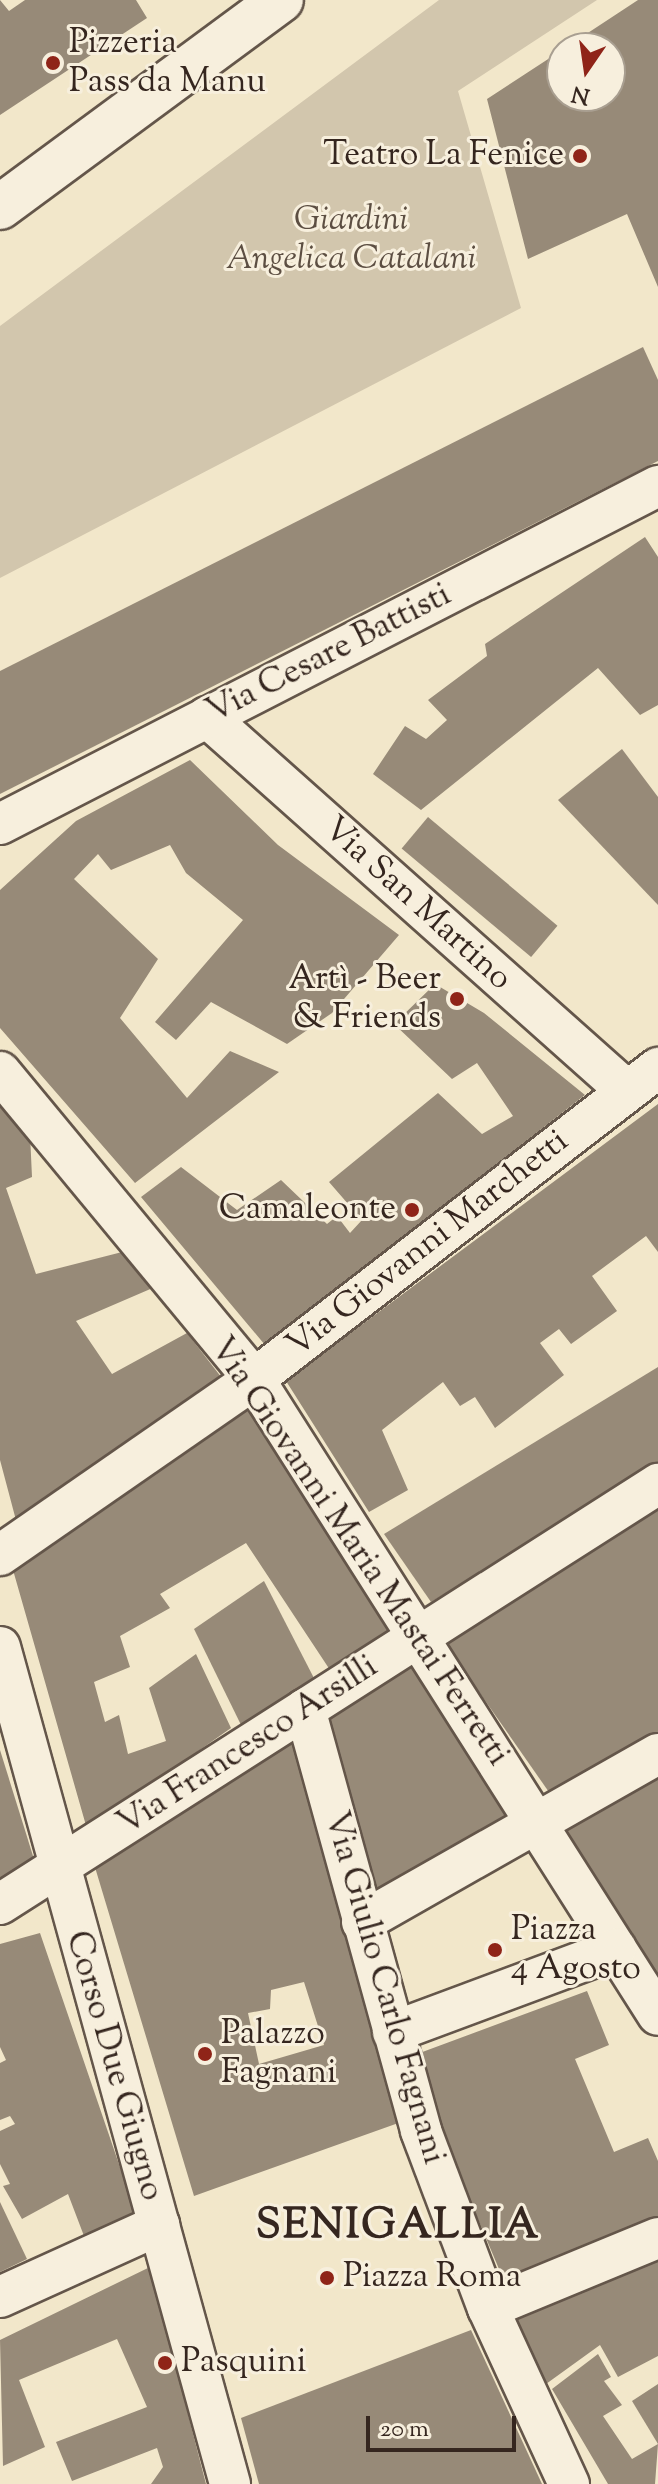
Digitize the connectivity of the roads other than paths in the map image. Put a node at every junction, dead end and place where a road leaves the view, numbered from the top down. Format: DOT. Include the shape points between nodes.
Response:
graph roads {
  1 [pos="281,0"];
  2 [pos="0,207"];
  3 [pos="658,486"];
  4 [pos="207,717"];
  5 [pos="0,824"];
  6 [pos="0,1072"];
  7 [pos="642,1079"];
  8 [pos="254,1379"];
  9 [pos="658,1484"];
  10 [pos="0,1555"];
  11 [pos="420,1636"];
  12 [pos="0,1647"];
  13 [pos="305,1709"];
  14 [pos="658,1754"];
  15 [pos="537,1822"];
  16 [pos="58,1869"];
  17 [pos="0,1904"];
  18 [pos="362,1922"];
  19 [pos="616,1949"];
  20 [pos="656,2008"];
  21 [pos="393,2032"];
  22 [pos="159,2225"];
  23 [pos="658,2238"];
  24 [pos="0,2297"];
  25 [pos="488,2308"];
  26 [pos="230,2484"];
  27 [pos="569,2484"];
  1 -- 2 [label="main road"];
  3 -- 4 [label="street, Via Cesare Battisti"];
  4 -- 5 [label="street, Via Cesare Battisti"];
  4 -- 7 [label="street, Via San Martino"];
  6 -- 8 [label="street, Via Giovanni Maria Mastai Ferretti"];
  7 -- 8 [label="street, Via Giovanni Marchetti"];
  8 -- 10 [label="street, Via Giovanni Marchetti"];
  8 -- 11 [label="street, Via Giovanni Maria Mastai Ferretti"];
  9 -- 11 [label="street, Via Francesco Arsilli"];
  11 -- 13 [label="street, Via Francesco Arsilli"];
  11 -- 15 [label="street, Via Giovanni Maria Mastai Ferretti"];
  12 -- 16 [label="street, Corso Due Giugno"];
  13 -- 16 [label="street, Via Francesco Arsilli"];
  13 -- 18 [label="street, Via Giulio Carlo Fagnani"];
  14 -- 15 [label="street"];
  15 -- 18 [label="street"];
  15 -- 19 [label="street, Via Giovanni Maria Mastai Ferretti"];
  16 -- 17 [label="street, Via Francesco Arsilli"];
  16 -- 22 [label="street, Corso Due Giugno"];
  18 -- 21 [label="street, Via Giulio Carlo Fagnani"];
  19 -- 20 [label="street, Via Giovanni Maria Mastai Ferretti"];
  19 -- 21 [label="street"];
  21 -- 25 [label="street, Via Giulio Carlo Fagnani" via="421,2131"];
  22 -- 24 [label="street"];
  22 -- 26 [label="street, Corso Due Giugno"];
  23 -- 25 [label="street"];
  25 -- 27 [label="street, Via Giulio Carlo Fagnani"];
}
